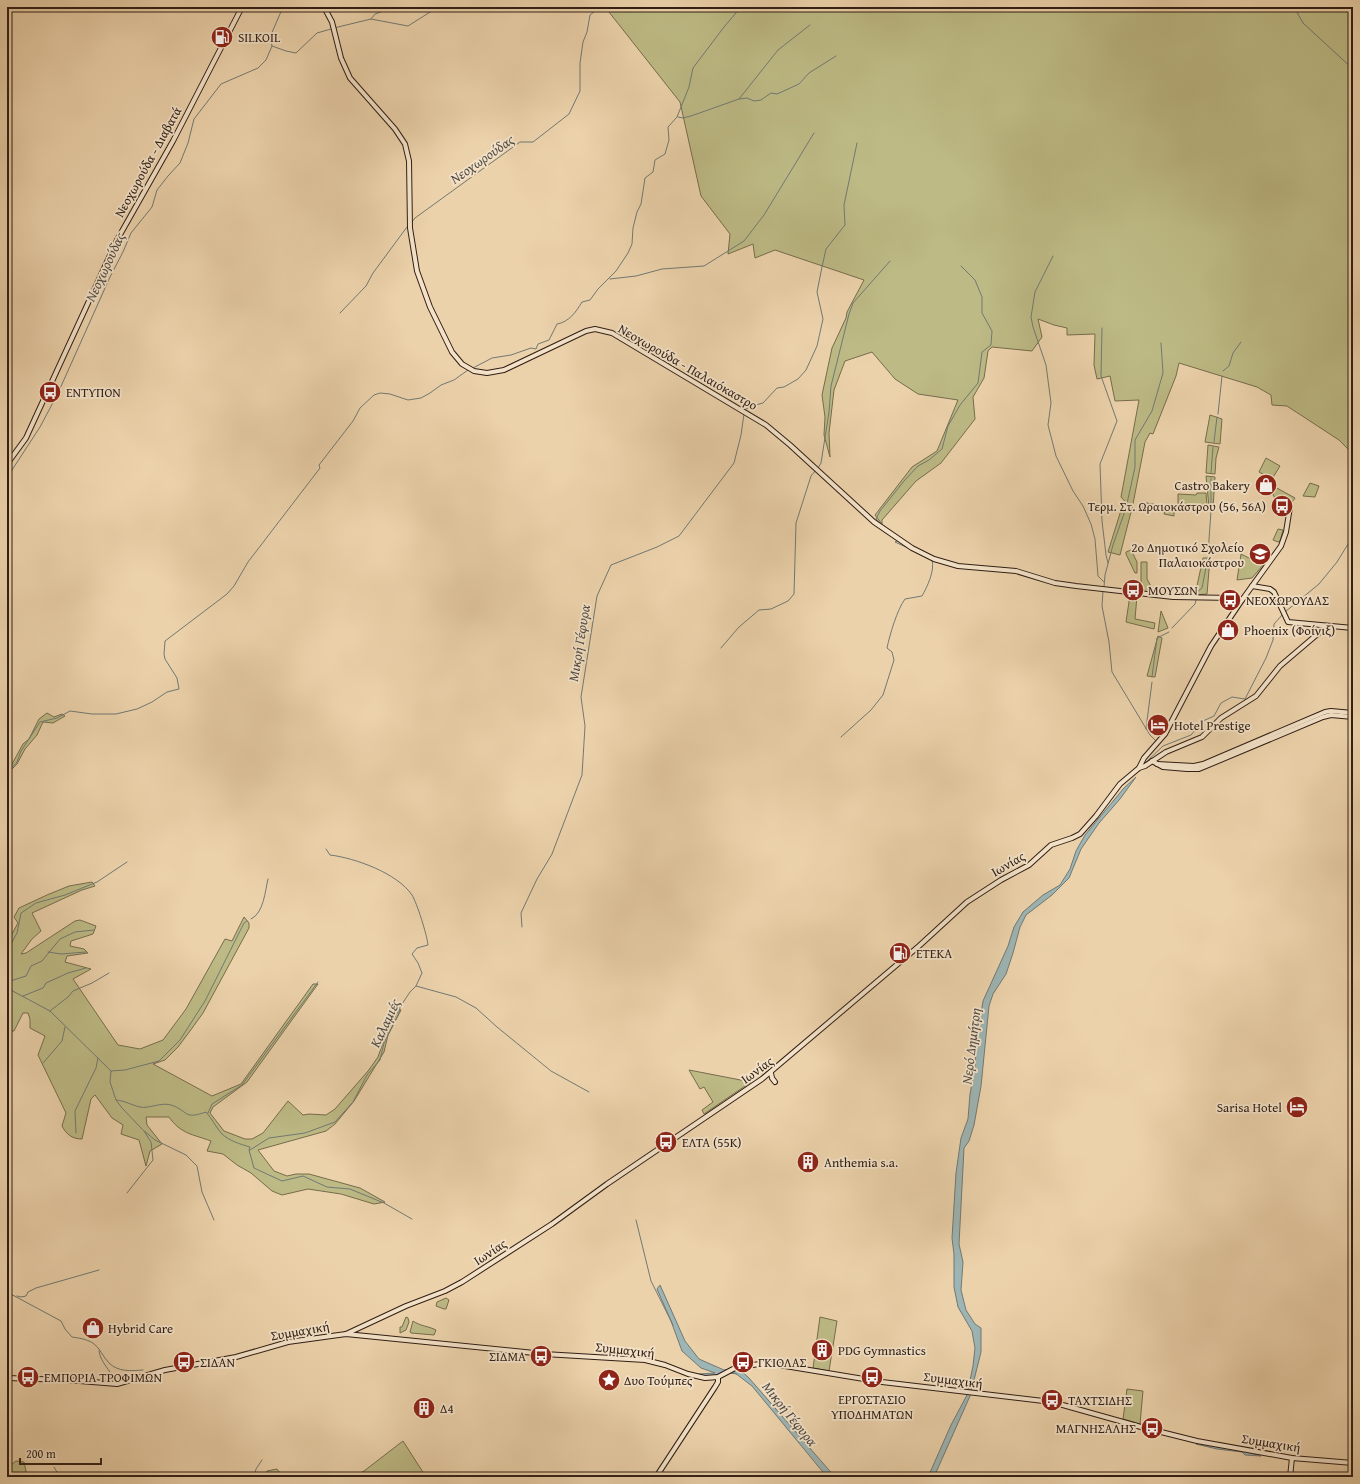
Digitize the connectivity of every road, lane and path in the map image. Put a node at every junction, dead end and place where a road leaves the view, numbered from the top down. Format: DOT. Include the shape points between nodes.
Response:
graph roads {
  1 [pos="242,7"];
  2 [pos="324,7"];
  3 [pos="7,464"];
  4 [pos="1290,507"];
  5 [pos="1252,586"];
  6 [pos="1210,593"];
  7 [pos="1210,598"];
  8 [pos="1242,600"];
  9 [pos="1327,626"];
  10 [pos="1353,628"];
  11 [pos="1353,713"];
  12 [pos="1353,717"];
  13 [pos="1152,761"];
  14 [pos="1156,764"];
  15 [pos="1139,768"];
  16 [pos="771,1073"];
  17 [pos="775,1082"];
  18 [pos="354,1330"];
  19 [pos="346,1334"];
  20 [pos="354,1336"];
  21 [pos="718,1377"];
  22 [pos="7,1378"];
  23 [pos="1292,1458"];
  24 [pos="1353,1463"];
  25 [pos="656,1477"];
  26 [pos="1290,1477"];
  1 -- 3 [label="street, Νεοχωρούδα - Διαβατά" via="173,141 116,240 26,438"];
  2 -- 7 [label="street, Νεοχωρούδα - Παλαιόκαστρο" via="332,22 341,58 350,78 405,144 409,161 410,228 419,279 452,352 462,364 478,372 496,372 586,331 612,333 766,425 874,522 925,555 953,565 1016,571 1055,583 1174,597"];
  4 -- 5 [label="street" via="1281,546"];
  5 -- 8 [label="street"];
  5 -- 9 [label="street" via="1273,591 1289,622"];
  6 -- 7 [label="street"];
  7 -- 8 [label="street, Νεοχωρούδα - Παλαιόκαστρο"];
  8 -- 15 [label="street" via="1211,646 1163,737 1144,758"];
  9 -- 10 [label="street"];
  9 -- 13 [label="street" via="1280,666 1252,699 1221,718 1199,739 1170,750"];
  11 -- 14 [label="street" via="1330,711 1319,714 1198,766"];
  12 -- 14 [label="street" via="1325,716 1199,769 1166,768"];
  13 -- 14 [label="street"];
  13 -- 15 [label="street"];
  15 -- 16 [label="street, Ιωνίας" via="1120,784 1080,834 1051,845 1029,864 967,902"];
  16 -- 17 [label="street"];
  16 -- 18 [label="street, Ιωνίας" via="552,1224 462,1282"];
  18 -- 19 [label="street, Ιωνίας"];
  18 -- 20 [label="street"];
  19 -- 20 [label="street, Συμμαχική"];
  19 -- 22 [label="street, Συμμαχική" via="282,1343 236,1357 163,1371 117,1384"];
  20 -- 21 [label="street, Συμμαχική" via="544,1354 645,1360 699,1377"];
  21 -- 23 [label="street, Συμμαχική" via="740,1366 768,1364 882,1382 1061,1403 1180,1437"];
  21 -- 25 [label="street" via="717,1385"];
  23 -- 24 [label="street, Συμμαχική"];
  23 -- 26 [label="street"];
}
